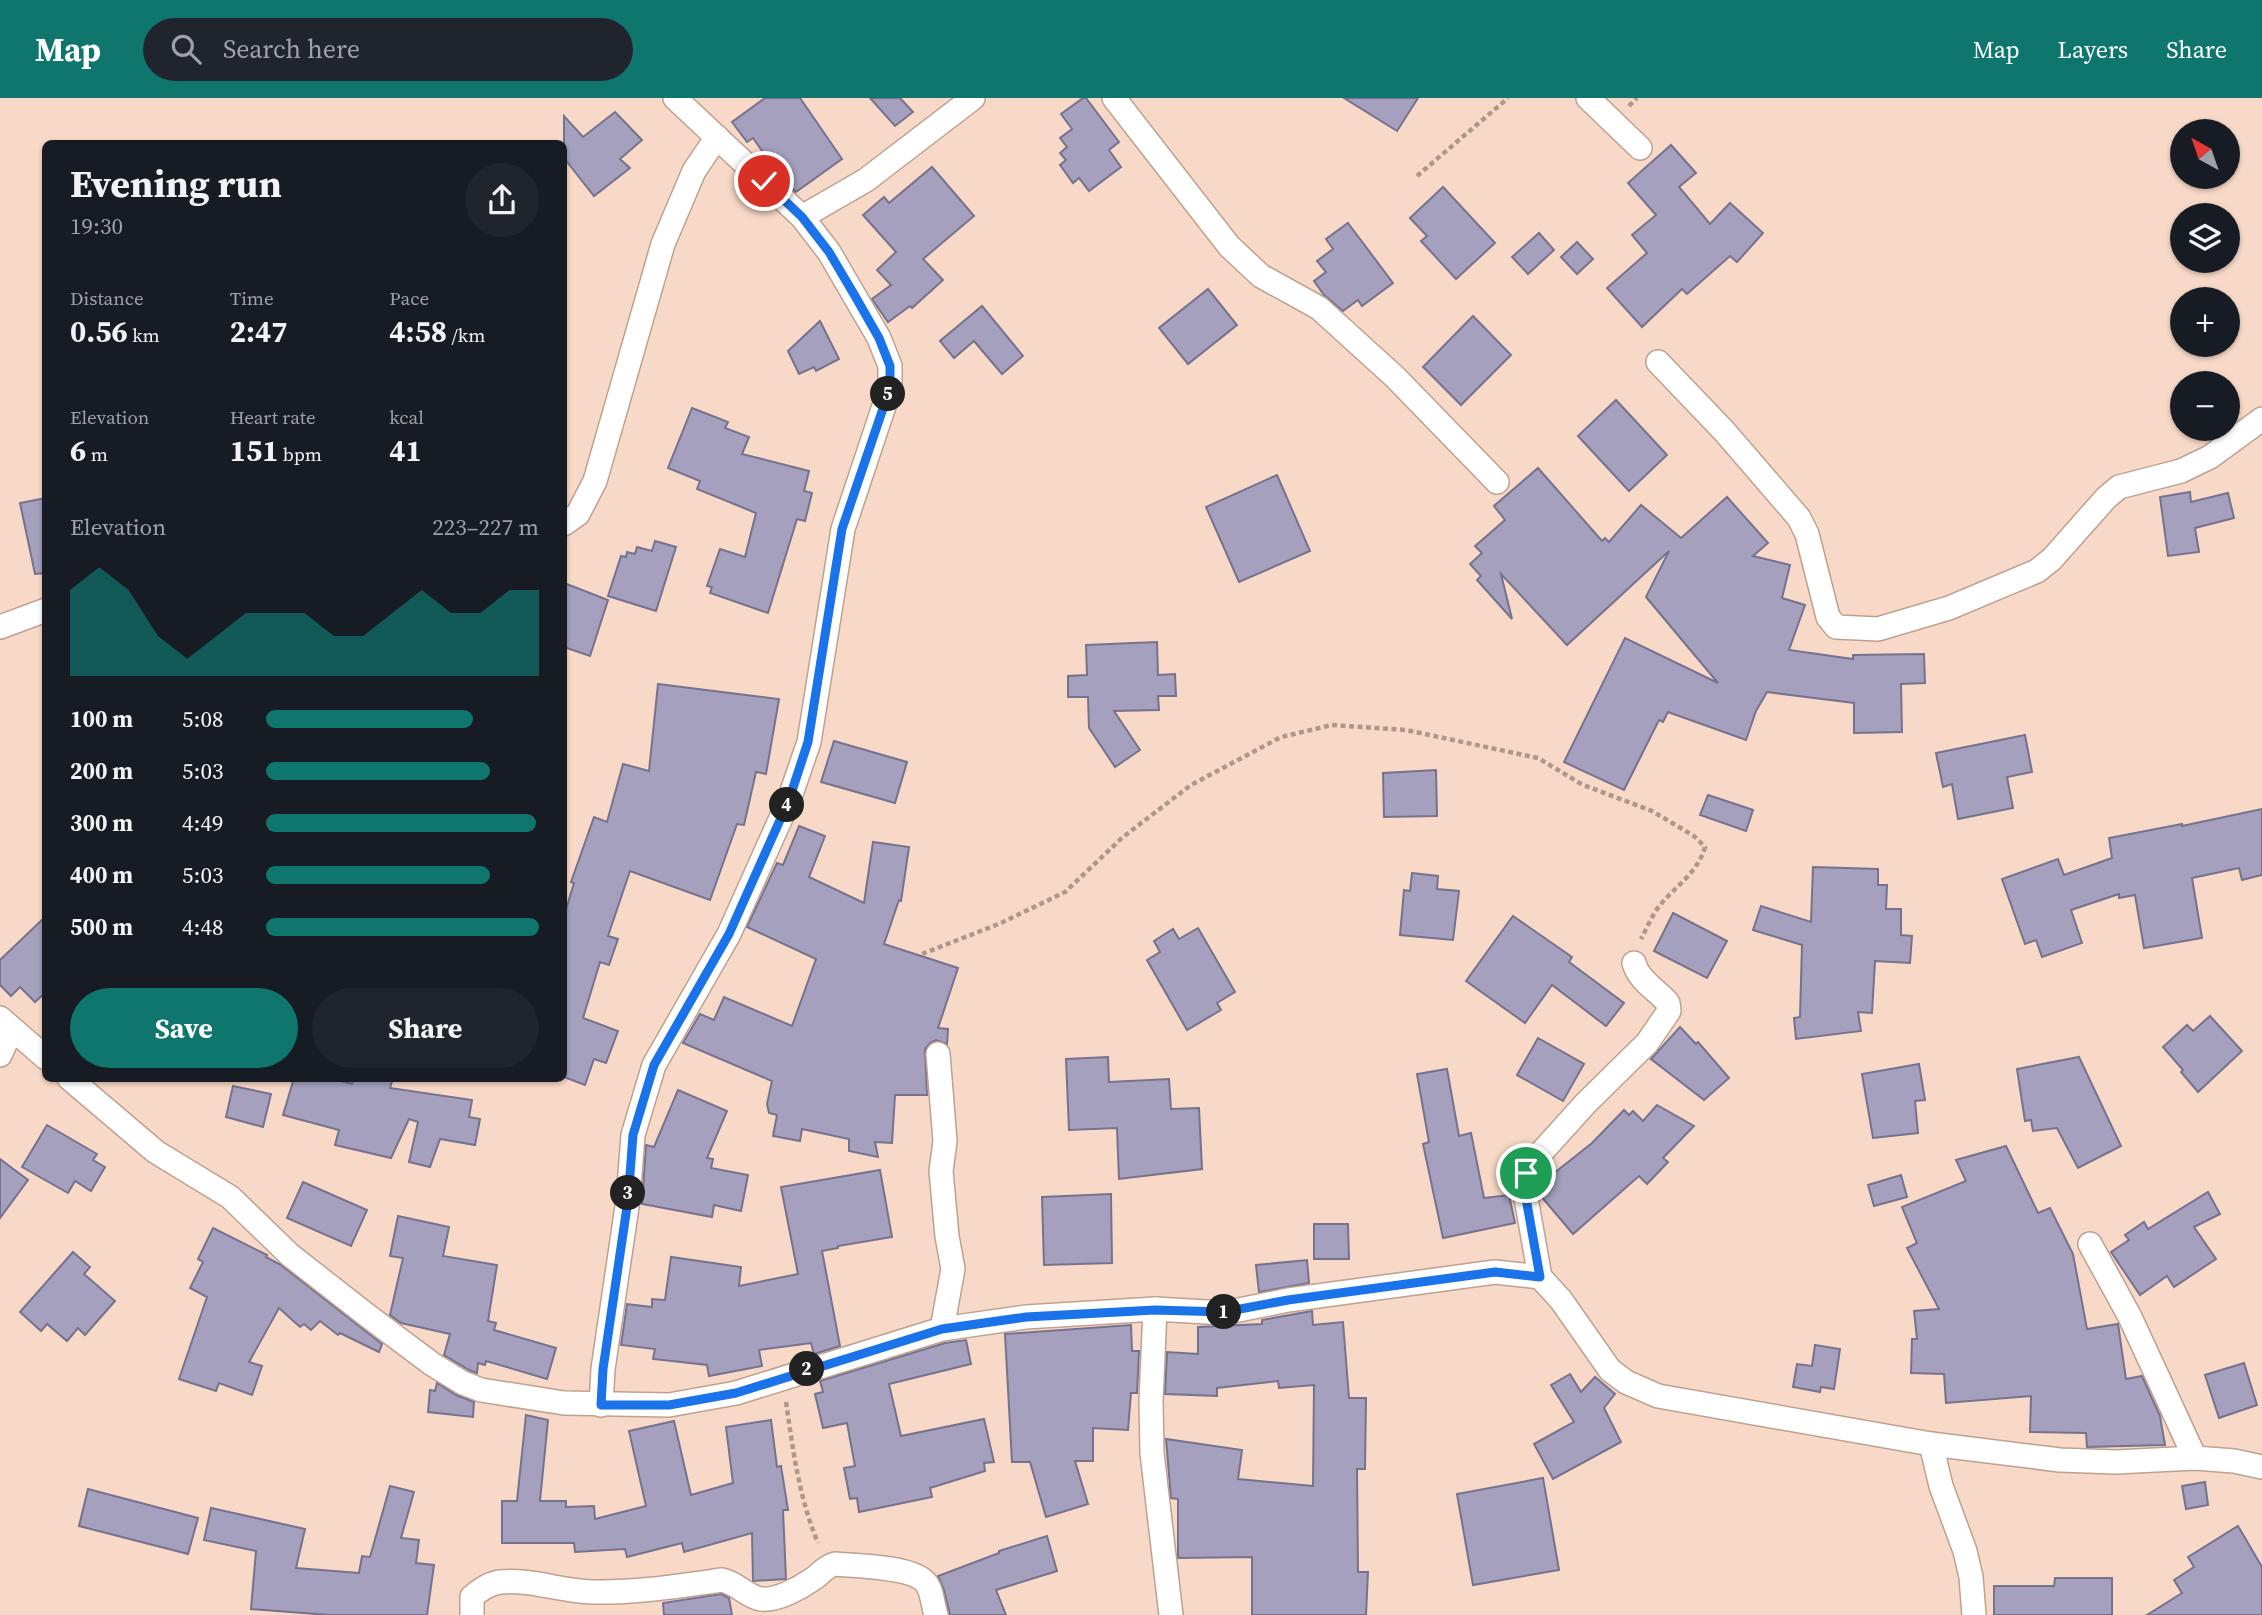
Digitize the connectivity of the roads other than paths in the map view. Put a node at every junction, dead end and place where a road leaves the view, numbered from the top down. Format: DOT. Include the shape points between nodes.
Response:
graph roads {
  1 [pos="675,98"];
  2 [pos="973,98"];
  3 [pos="1114,98"];
  4 [pos="1588,98"];
  5 [pos="717,137"];
  6 [pos="1640,148"];
  7 [pos="802,217"];
  8 [pos="1658,362"];
  9 [pos="2262,419"];
  10 [pos="1497,482"];
  11 [pos="567,522"];
  12 [pos="42,611"];
  13 [pos="0,627"];
  14 [pos="1634,963"];
  15 [pos="6,1024"];
  16 [pos="938,1054"];
  17 [pos="0,1055"];
  18 [pos="42,1055"];
  19 [pos="74,1082"];
  20 [pos="2090,1244"];
  21 [pos="1540,1277"];
  22 [pos="1155,1310"];
  23 [pos="942,1329"];
  24 [pos="601,1405"];
  25 [pos="1931,1444"];
  26 [pos="2195,1458"];
  27 [pos="2262,1468"];
  28 [pos="472,1615"];
  29 [pos="936,1615"];
  30 [pos="1171,1615"];
  31 [pos="1974,1615"];
  1 -- 5 [label="street"];
  2 -- 7 [label="street" via="866,180"];
  3 -- 10 [label="street" via="1229,246 1261,276 1319,308 1395,377"];
  4 -- 6 [label="street"];
  5 -- 7 [label="street"];
  5 -- 11 [label="street" via="694,171 663,243 595,481 578,514"];
  7 -- 24 [label="street" via="829,252 879,338 890,366 890,388 842,529 808,742 789,800 729,934 654,1065 633,1135"];
  8 -- 9 [label="street" via="1799,518 1828,617 1836,627 1878,629 1949,608 2037,571 2119,487 2200,462"];
  12 -- 13 [label="street"];
  14 -- 21 [label="street" via="1644,981 1668,1003 1669,1012 1647,1043 1530,1165 1524,1187"];
  15 -- 17 [label="street"];
  15 -- 18 [label="street"];
  16 -- 23 [label="street" via="945,1140 941,1171 953,1269"];
  19 -- 24 [label="street" via="156,1152 230,1197 290,1255 368,1317 463,1383 481,1390"];
  20 -- 26 [label="street" via="2130,1317"];
  21 -- 22 [label="street" via="1495,1272 1224,1312"];
  21 -- 25 [label="street" via="1610,1370 1658,1396"];
  22 -- 23 [label="street" via="1026,1317"];
  22 -- 30 [label="street" via="1153,1454"];
  23 -- 24 [label="street" via="736,1393 669,1405"];
  25 -- 26 [label="street" via="2060,1460"];
  25 -- 31 [label="street" via="1965,1551"];
  26 -- 27 [label="street"];
  28 -- 29 [label="street" via="472,1597 496,1582 528,1581 589,1592 722,1580 763,1599 797,1588 835,1564 915,1575 927,1584"];
}
